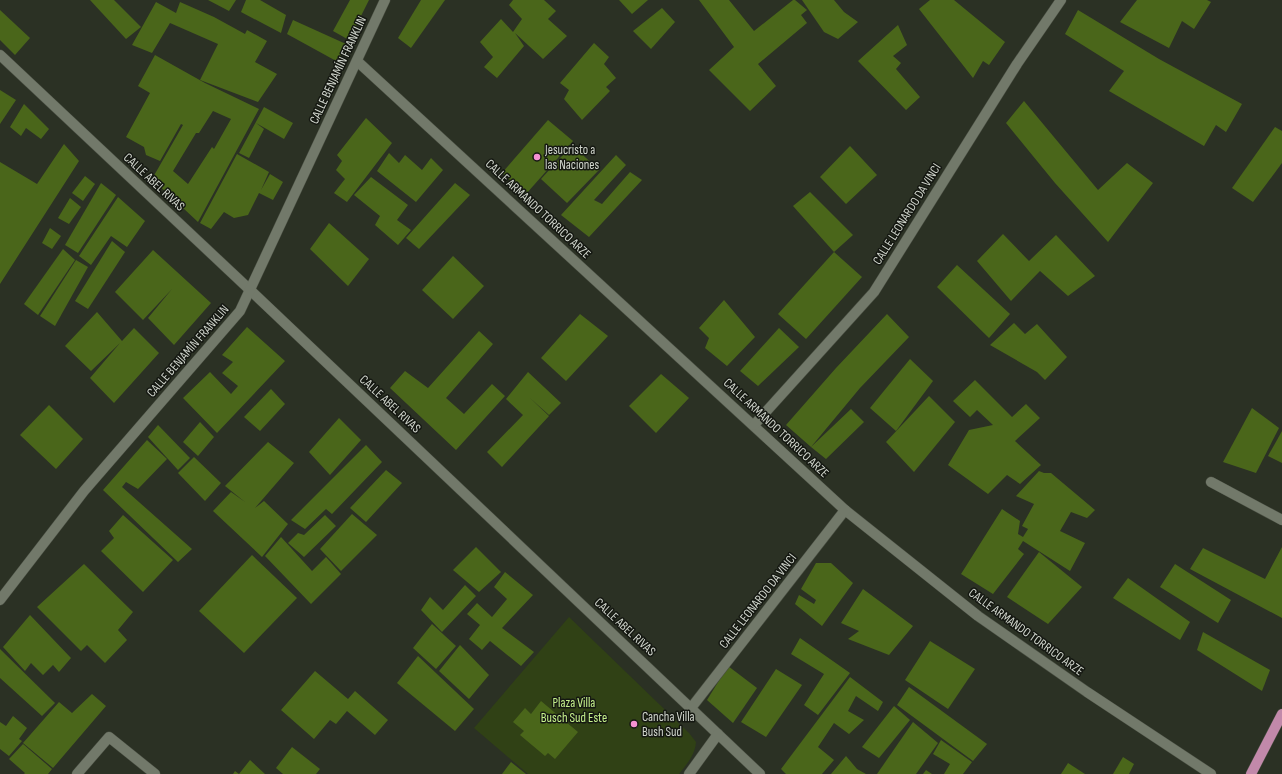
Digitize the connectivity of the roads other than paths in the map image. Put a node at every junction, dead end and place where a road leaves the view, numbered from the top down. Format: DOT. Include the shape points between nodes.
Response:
graph roads {
  1 [pos="385,0"];
  2 [pos="1061,0"];
  3 [pos="0,55"];
  4 [pos="357,61"];
  5 [pos="249,289"];
  6 [pos="754,425"];
  7 [pos="1211,482"];
  8 [pos="845,510"];
  9 [pos="1282,520"];
  10 [pos="0,600"];
  11 [pos="691,708"];
  12 [pos="1282,714"];
  13 [pos="718,734"];
  14 [pos="77,774"];
  15 [pos="155,774"];
  16 [pos="689,774"];
  17 [pos="760,774"];
  18 [pos="1211,774"];
  19 [pos="1251,774"];
  1 -- 4 [label="street, CALLE BENJAMÍN FRANKLIN"];
  2 -- 6 [label="street, CALLE LEONARDO DA VINCI" via="1017,64 874,292"];
  3 -- 5 [label="street, CALLE ABEL RIVAS"];
  4 -- 5 [label="street, CALLE BENJAMÍN FRANKLIN"];
  4 -- 6 [label="street, CALLE ARMANDO TORRICO ARZE"];
  5 -- 10 [label="street, CALLE BENJAMÍN FRANKLIN" via="240,311 84,491"];
  5 -- 11 [label="street, CALLE ABEL RIVAS"];
  6 -- 8 [label="street, CALLE ARMANDO TORRICO ARZE"];
  7 -- 9 [label="street"];
  8 -- 11 [label="street, CALLE LEONARDO DA VINCI"];
  8 -- 18 [label="street, CALLE ARMANDO TORRICO ARZE" via="978,616"];
  11 -- 13 [label="street, CALLE ABEL RIVAS"];
  12 -- 19 [label="main road"];
  13 -- 16 [label="street"];
  13 -- 17 [label="street, CALLE ABEL RIVAS"];
  14 -- 15 [label="street" via="109,737"];
}
